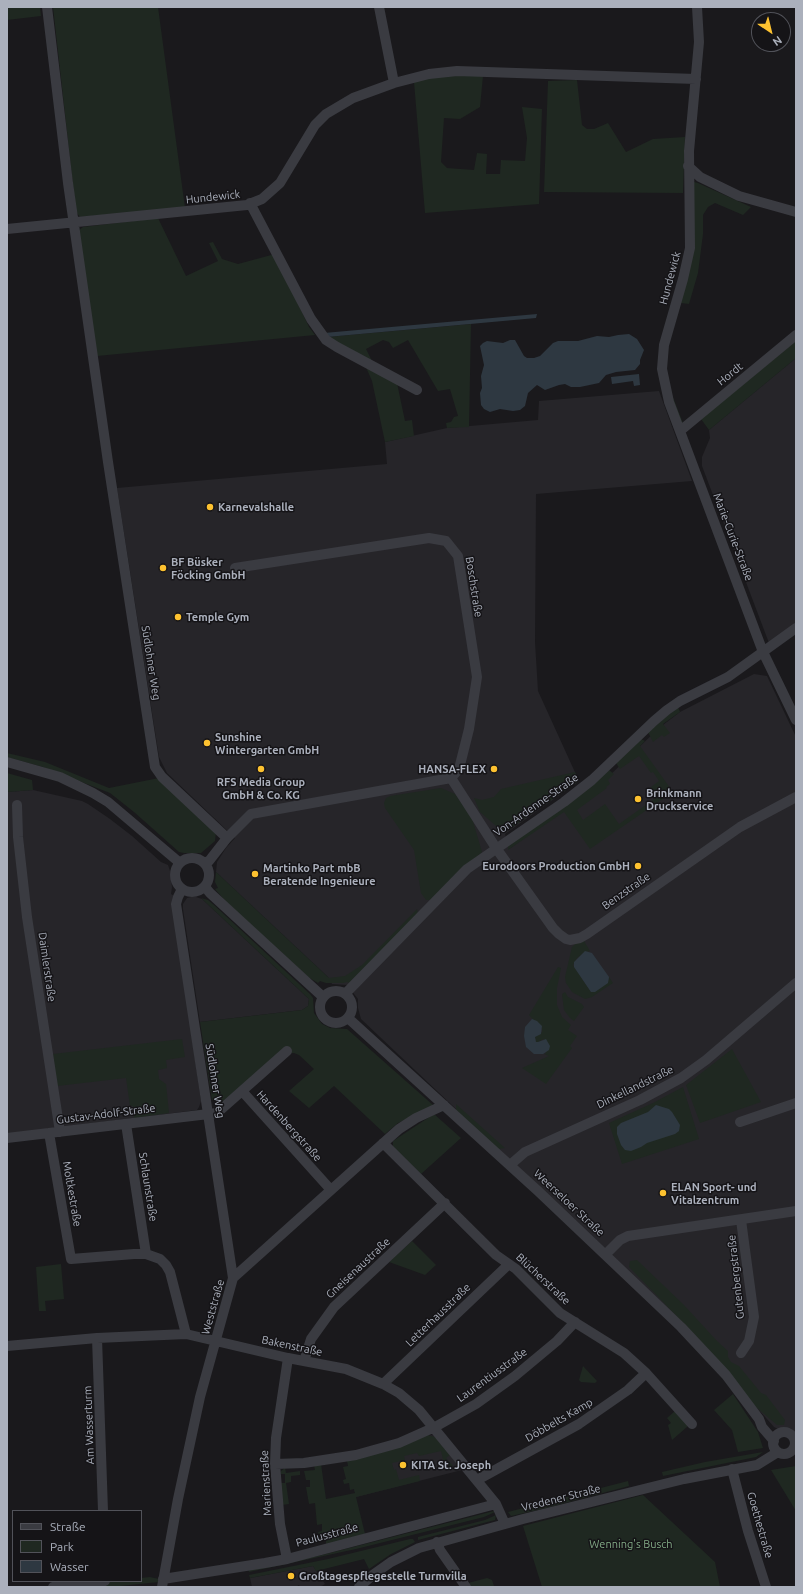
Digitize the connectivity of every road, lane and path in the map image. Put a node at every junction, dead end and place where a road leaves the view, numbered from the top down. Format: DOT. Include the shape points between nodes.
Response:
graph roads {
  1 [pos="48,7"];
  2 [pos="379,7"];
  3 [pos="697,7"];
  4 [pos="696,79"];
  5 [pos="394,83"];
  6 [pos="688,166"];
  7 [pos="250,204"];
  8 [pos="796,212"];
  9 [pos="74,222"];
  10 [pos="7,229"];
  11 [pos="796,335"];
  12 [pos="417,390"];
  13 [pos="680,431"];
  14 [pos="235,568"];
  15 [pos="796,628"];
  16 [pos="763,652"];
  17 [pos="796,720"];
  18 [pos="7,762"];
  19 [pos="452,778"];
  20 [pos="796,797"];
  21 [pos="17,805"];
  22 [pos="227,838"];
  23 [pos="496,848"];
  24 [pos="180,863"];
  25 [pos="204,863"];
  26 [pos="206,887"];
  27 [pos="182,889"];
  28 [pos="796,983"];
  29 [pos="345,994"];
  30 [pos="323,996"];
  31 [pos="348,1018"];
  32 [pos="288,1050"];
  33 [pos="242,1091"];
  34 [pos="796,1103"];
  35 [pos="444,1105"];
  36 [pos="208,1115"];
  37 [pos="740,1122"];
  38 [pos="126,1124"];
  39 [pos="60,1132"];
  40 [pos="49,1133"];
  41 [pos="7,1138"];
  42 [pos="383,1143"];
  43 [pos="510,1165"];
  44 [pos="331,1190"];
  45 [pos="445,1203"];
  46 [pos="796,1211"];
  47 [pos="741,1220"];
  48 [pos="146,1254"];
  49 [pos="606,1254"];
  50 [pos="509,1264"];
  51 [pos="233,1278"];
  52 [pos="575,1322"];
  53 [pos="186,1334"];
  54 [pos="97,1338"];
  55 [pos="216,1341"];
  56 [pos="7,1346"];
  57 [pos="741,1353"];
  58 [pos="288,1358"];
  59 [pos="304,1362"];
  60 [pos="646,1373"];
  61 [pos="383,1384"];
  62 [pos="692,1424"];
  63 [pos="434,1427"];
  64 [pos="776,1438"];
  65 [pos="795,1449"];
  66 [pos="778,1452"];
  67 [pos="275,1464"];
  68 [pos="732,1469"];
  69 [pos="477,1480"];
  70 [pos="496,1504"];
  71 [pos="104,1510"];
  72 [pos="505,1524"];
  73 [pos="437,1542"];
  74 [pos="287,1559"];
  75 [pos="96,1582"];
  76 [pos="163,1583"];
  77 [pos="53,1587"];
  78 [pos="359,1587"];
  79 [pos="466,1587"];
  80 [pos="766,1587"];
  1 -- 9 [label="street, Südlohner Weg"];
  2 -- 5 [label="street"];
  3 -- 4 [label="street, Hundewick"];
  4 -- 5 [label="street, Hundewick" via="457,70"];
  4 -- 6 [label="street, Hundewick"];
  5 -- 7 [label="street, Hundewick" via="345,102 326,114 315,125 280,183 262,199"];
  6 -- 8 [label="street" via="700,177 739,196"];
  6 -- 13 [label="street, Hundewick" via="690,248 662,354 665,389"];
  7 -- 9 [label="street, Hundewick"];
  7 -- 12 [label="street" via="311,319 326,340"];
  9 -- 10 [label="street, Hundewick"];
  9 -- 22 [label="street, Südlohner Weg" via="155,767 162,777"];
  11 -- 13 [label="street, Hordt"];
  13 -- 16 [label="street, Marie-Curie-Straße"];
  14 -- 19 [label="street, Boschstraße" via="429,538 446,540 458,556 477,677 469,729 459,769"];
  15 -- 16 [label="street, Von-Ardenne-Straße"];
  16 -- 17 [label="street"];
  16 -- 23 [label="street, Von-Ardenne-Straße" via="728,676 680,701 592,780"];
  18 -- 24 [label="street" via="60,778 93,793 108,802"];
  19 -- 22 [label="street" via="251,814"];
  19 -- 23 [label="street"];
  20 -- 23 [label="street, Benzstraße" via="740,827 580,938 566,939 553,928"];
  21 -- 39 [label="street, Daimlerstraße" via="26,906"];
  22 -- 25 [label="street" via="209,861"];
  23 -- 29 [label="street, Von-Ardenne-Straße" via="467,869"];
  24 -- 25 [label="street" via="189,858"];
  24 -- 27 [label="street" via="175,875"];
  25 -- 26 [label="street" via="210,874"];
  26 -- 27 [label="street" via="194,892"];
  26 -- 30 [label="street"];
  27 -- 36 [label="street, Südlohner Weg" via="176,904"];
  28 -- 43 [label="street, Dinkellandstraße" via="682,1078 530,1150"];
  29 -- 30 [label="street" via="336,991"];
  29 -- 31 [label="street" via="352,1002"];
  30 -- 31 [label="street" via="319,1006 325,1019 339,1023"];
  31 -- 35 [label="street, Weerseloer Straße"];
  32 -- 33 [label="street"];
  33 -- 36 [label="street, Hardenbergstraße" via="217,1113"];
  33 -- 44 [label="street, Hardenbergstraße"];
  34 -- 37 [label="street"];
  35 -- 42 [label="street, Weststraße" via="416,1118"];
  35 -- 43 [label="street, Weerseloer Straße"];
  36 -- 38 [label="street, Gustav-Adolf-Straße"];
  36 -- 51 [label="street, Südlohner Weg"];
  38 -- 39 [label="street, Gustav-Adolf-Straße"];
  38 -- 48 [label="street, Schlaunstraße"];
  39 -- 40 [label="street, Gustav-Adolf-Straße"];
  40 -- 41 [label="street, Gustav-Adolf-Straße"];
  40 -- 48 [label="street, Moltkestraße" via="71,1259"];
  42 -- 44 [label="street, Weststraße"];
  42 -- 45 [label="street, Blücherstraße"];
  43 -- 49 [label="street, Weerseloer Straße"];
  44 -- 51 [label="street, Weststraße"];
  45 -- 50 [label="street, Blücherstraße" via="496,1255"];
  45 -- 59 [label="street, Gneisenaustraße" via="334,1307 311,1339"];
  46 -- 47 [label="street, Gutenbergstraße"];
  47 -- 49 [label="street, Gutenbergstraße" via="628,1236"];
  47 -- 57 [label="street, Gutenbergstraße" via="754,1317 749,1341"];
  48 -- 53 [label="street" via="160,1259 170,1272"];
  49 -- 64 [label="street, Weerseloer Straße" via="726,1375 759,1419 762,1427"];
  50 -- 52 [label="street, Blücherstraße" via="560,1313"];
  50 -- 61 [label="street, Letterhausstraße"];
  51 -- 55 [label="street, Weststraße"];
  52 -- 60 [label="street, Blücherstraße" via="624,1353"];
  52 -- 63 [label="street, Laurentiusstraße" via="557,1341 515,1376 476,1404"];
  53 -- 54 [label="street, Bakenstraße"];
  53 -- 55 [label="street, Bakenstraße"];
  54 -- 56 [label="street, Bakenstraße"];
  54 -- 71 [label="street, Am Wasserturm"];
  55 -- 58 [label="street, Bakenstraße"];
  55 -- 76 [label="street, Weststraße" via="190,1441"];
  58 -- 59 [label="street, Bakenstraße"];
  58 -- 67 [label="street, Marienstraße" via="276,1438"];
  59 -- 61 [label="street, Bakenstraße" via="346,1369"];
  60 -- 62 [label="street, Blücherstraße"];
  60 -- 69 [label="street, Döbbelts Kamp" via="628,1390 579,1424"];
  61 -- 63 [label="street, Bakenstraße" via="420,1410"];
  63 -- 67 [label="street, Laurentiusstraße" via="398,1443 356,1455 304,1463"];
  63 -- 69 [label="street, Bakenstraße"];
  64 -- 65 [label="street" via="784,1432 791,1435 795,1441"];
  64 -- 66 [label="street" via="774,1445"];
  65 -- 66 [label="street" via="788,1453"];
  66 -- 68 [label="street, Vredener Straße" via="757,1465"];
  67 -- 74 [label="street, Marienstraße"];
  68 -- 72 [label="street, Vredener Straße"];
  68 -- 80 [label="street, Goethestraße"];
  69 -- 70 [label="street, Bakenstraße"];
  70 -- 72 [label="street, Bakenstraße"];
  70 -- 74 [label="street, Paulusstraße"];
  72 -- 73 [label="street, Vredener Straße"];
  73 -- 78 [label="street, Vredener Straße" via="401,1557"];
  73 -- 79 [label="street"];
  74 -- 76 [label="street, Paulusstraße"];
  75 -- 77 [label="street"];
}
